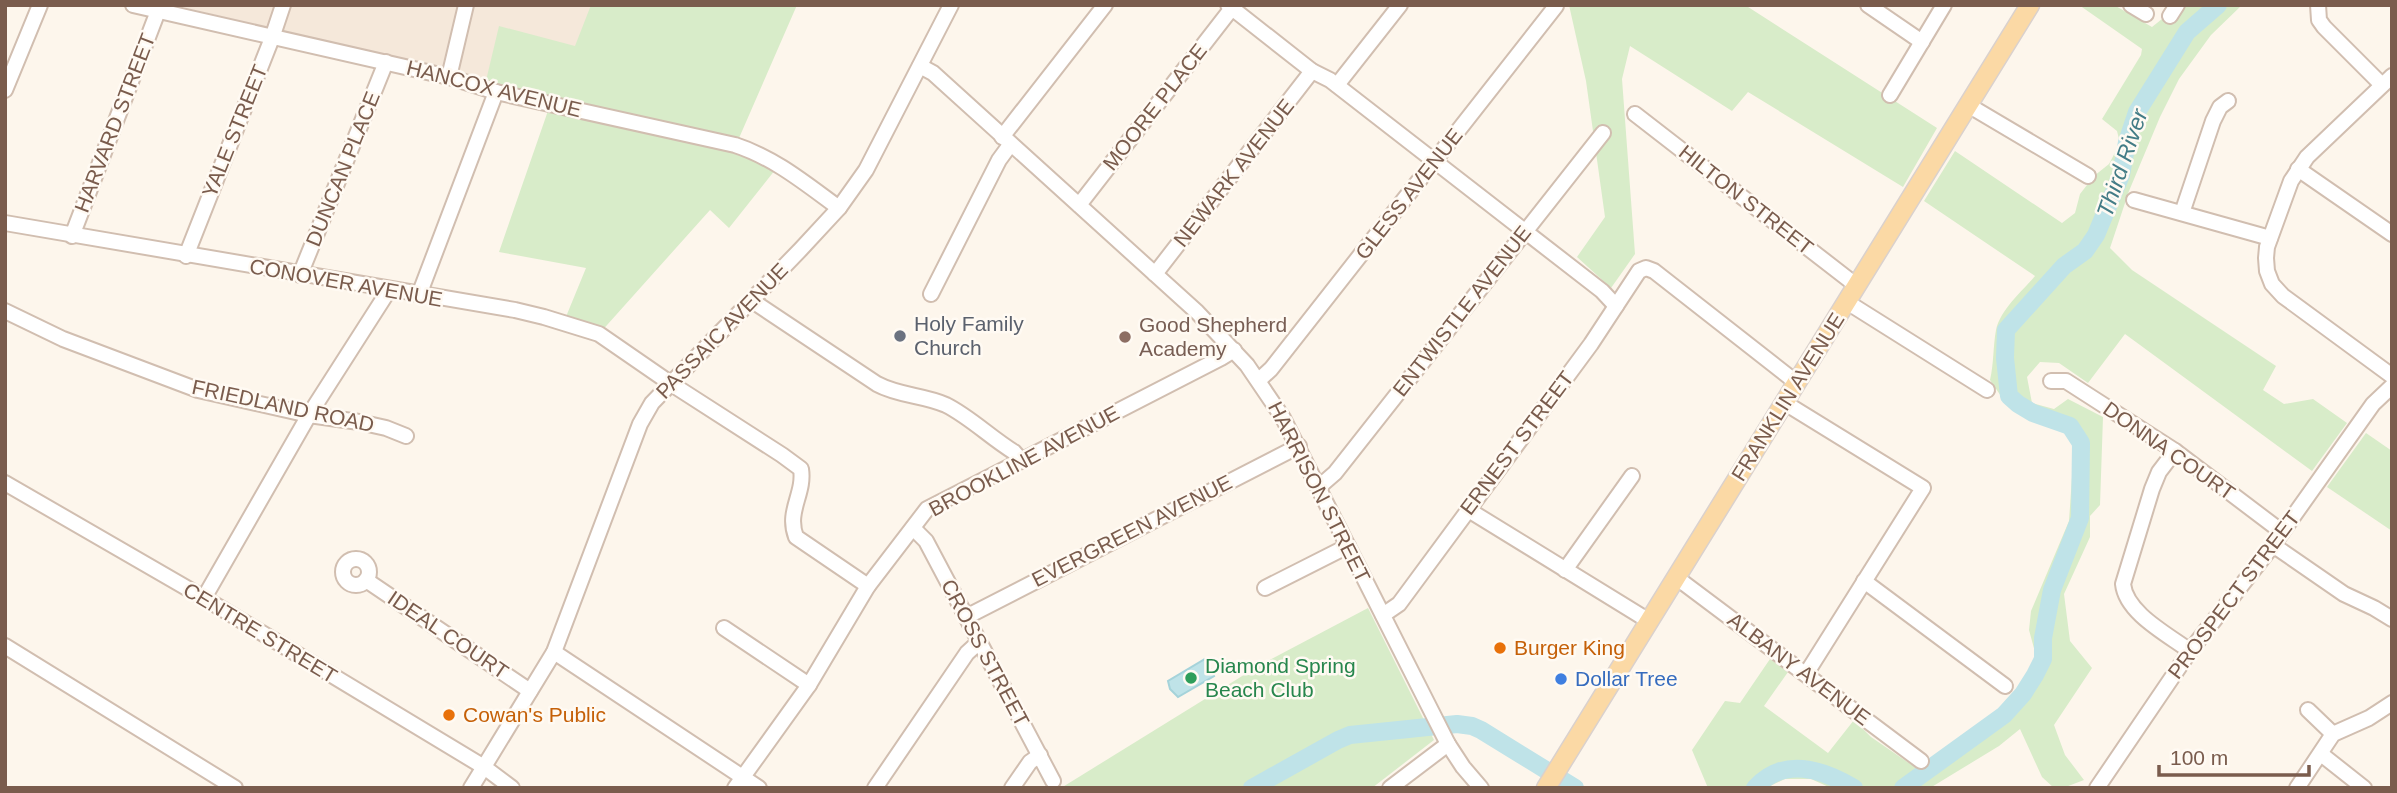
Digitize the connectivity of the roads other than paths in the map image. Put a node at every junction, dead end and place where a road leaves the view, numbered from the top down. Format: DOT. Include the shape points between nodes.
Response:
graph roads {
  1 [pos="40,5"];
  2 [pos="133,5"];
  3 [pos="283,5"];
  4 [pos="466,5"];
  5 [pos="951,5"];
  6 [pos="1105,5"];
  7 [pos="1400,5"];
  8 [pos="1868,5"];
  9 [pos="1944,5"];
  10 [pos="2030,5"];
  11 [pos="2131,5"];
  12 [pos="2318,5"];
  13 [pos="1556,6"];
  14 [pos="1238,9"];
  15 [pos="158,11"];
  16 [pos="2146,14"];
  17 [pos="272,38"];
  18 [pos="1922,42"];
  19 [pos="386,62"];
  20 [pos="920,66"];
  21 [pos="1312,71"];
  22 [pos="449,77"];
  23 [pos="2387,80"];
  24 [pos="1337,85"];
  25 [pos="5,90"];
  26 [pos="496,92"];
  27 [pos="1890,95"];
  28 [pos="2228,100"];
  29 [pos="1968,106"];
  30 [pos="1635,114"];
  31 [pos="1603,133"];
  32 [pos="1006,141"];
  33 [pos="1434,161"];
  34 [pos="2298,169"];
  35 [pos="2088,176"];
  36 [pos="2134,200"];
  37 [pos="1079,205"];
  38 [pos="839,208"];
  39 [pos="2182,213"];
  40 [pos="5,223"];
  41 [pos="1523,232"];
  42 [pos="2392,234"];
  43 [pos="72,236"];
  44 [pos="2270,238"];
  45 [pos="186,256"];
  46 [pos="1155,274"];
  47 [pos="300,275"];
  48 [pos="1857,286"];
  49 [pos="389,290"];
  50 [pos="931,294"];
  51 [pos="419,295"];
  52 [pos="751,300"];
  53 [pos="1847,302"];
  54 [pos="1616,306"];
  55 [pos="5,312"];
  56 [pos="1234,350"];
  57 [pos="2392,376"];
  58 [pos="1259,380"];
  59 [pos="2051,381"];
  60 [pos="670,383"];
  61 [pos="1797,383"];
  62 [pos="2392,386"];
  63 [pos="1987,390"];
  64 [pos="1785,403"];
  65 [pos="309,415"];
  66 [pos="406,436"];
  67 [pos="1299,446"];
  68 [pos="2175,452"];
  69 [pos="1021,460"];
  70 [pos="1632,476"];
  71 [pos="5,483"];
  72 [pos="1320,486"];
  73 [pos="1467,509"];
  74 [pos="913,528"];
  75 [pos="2282,532"];
  76 [pos="2273,545"];
  77 [pos="1348,546"];
  78 [pos="1565,570"];
  79 [pos="1676,578"];
  80 [pos="366,580"];
  81 [pos="1864,581"];
  82 [pos="868,586"];
  83 [pos="1265,588"];
  84 [pos="204,598"];
  85 [pos="1383,615"];
  86 [pos="966,617"];
  87 [pos="2392,619"];
  88 [pos="1649,621"];
  89 [pos="724,628"];
  90 [pos="979,642"];
  91 [pos="5,646"];
  92 [pos="2190,651"];
  93 [pos="554,652"];
  94 [pos="1805,674"];
  95 [pos="809,685"];
  96 [pos="2004,686"];
  97 [pos="530,691"];
  98 [pos="2392,703"];
  99 [pos="2308,710"];
  100 [pos="2333,734"];
  101 [pos="1447,742"];
  102 [pos="2321,754"];
  103 [pos="1040,755"];
  104 [pos="1922,761"];
  105 [pos="484,767"];
  106 [pos="1053,780"];
  107 [pos="739,782"];
  108 [pos="235,788"];
  109 [pos="471,788"];
  110 [pos="512,788"];
  111 [pos="759,788"];
  112 [pos="875,788"];
  113 [pos="1012,788"];
  114 [pos="1390,788"];
  115 [pos="1481,788"];
  116 [pos="1547,788"];
  117 [pos="2097,788"];
  118 [pos="2297,788"];
  119 [pos="2364,788"];
  1 -- 25 [label="street"];
  2 -- 15 [label="street, HANCOX AVENUE"];
  3 -- 17 [label="street, YALE STREET"];
  4 -- 22 [label="street"];
  5 -- 20 [label="street, PASSAIC AVENUE"];
  6 -- 32 [label="street"];
  7 -- 24 [label="street"];
  8 -- 18 [label="street"];
  9 -- 18 [label="street"];
  10 -- 29 [label="main road, FRANKLIN AVENUE"];
  11 -- 16 [label="street"];
  12 -- 23 [label="street" via="2324,27"];
  13 -- 33 [label="street, GLESS AVENUE"];
  14 -- 21 [label="street"];
  14 -- 37 [label="street, MOORE PLACE"];
  15 -- 17 [label="street, HANCOX AVENUE"];
  15 -- 43 [label="street, HARVARD STREET"];
  17 -- 19 [label="street, HANCOX AVENUE"];
  17 -- 45 [label="street, YALE STREET"];
  18 -- 27 [label="street"];
  19 -- 22 [label="street, HANCOX AVENUE"];
  19 -- 47 [label="street, DUNCAN PLACE"];
  20 -- 32 [label="street, HARRISON STREET"];
  20 -- 38 [label="street, PASSAIC AVENUE" via="866,170"];
  21 -- 24 [label="street"];
  21 -- 46 [label="street, NEWARK AVENUE"];
  22 -- 26 [label="street, HANCOX AVENUE"];
  23 -- 34 [label="street"];
  24 -- 33 [label="street"];
  26 -- 38 [label="street, HANCOX AVENUE" via="736,145 779,165"];
  26 -- 51 [label="street"];
  28 -- 39 [label="street" via="2213,121"];
  29 -- 35 [label="street"];
  29 -- 48 [label="main road, FRANKLIN AVENUE"];
  30 -- 48 [label="street, HILTON STREET"];
  31 -- 41 [label="street, ENTWISTLE AVENUE"];
  32 -- 37 [label="street, HARRISON STREET"];
  32 -- 50 [label="street"];
  33 -- 41 [label="street"];
  33 -- 58 [label="street, GLESS AVENUE"];
  34 -- 42 [label="street"];
  34 -- 44 [label="street"];
  36 -- 39 [label="street"];
  37 -- 46 [label="street, HARRISON STREET"];
  38 -- 52 [label="street, PASSAIC AVENUE"];
  39 -- 44 [label="street"];
  40 -- 43 [label="street, CONOVER AVENUE"];
  41 -- 54 [label="street"];
  41 -- 72 [label="street, ENTWISTLE AVENUE" via="1335,473"];
  43 -- 45 [label="street, CONOVER AVENUE"];
  44 -- 57 [label="street" via="2266,258 2272,284"];
  45 -- 47 [label="street, CONOVER AVENUE"];
  46 -- 56 [label="street, HARRISON STREET"];
  47 -- 49 [label="street, CONOVER AVENUE"];
  48 -- 53 [label="main road, FRANKLIN AVENUE"];
  49 -- 51 [label="street, CONOVER AVENUE"];
  49 -- 65 [label="street"];
  51 -- 60 [label="street, CONOVER AVENUE" via="515,310 599,334"];
  52 -- 60 [label="street, PASSAIC AVENUE"];
  52 -- 69 [label="street" via="877,384 953,409"];
  53 -- 61 [label="main road, FRANKLIN AVENUE"];
  53 -- 63 [label="street"];
  54 -- 61 [label="street, ERNEST STREET" via="1639,271 1654,271"];
  54 -- 73 [label="street, ERNEST STREET"];
  55 -- 65 [label="street, FRIEDLAND ROAD" via="198,390"];
  56 -- 58 [label="street, HARRISON STREET"];
  56 -- 69 [label="street, BROOKLINE AVENUE"];
  58 -- 67 [label="street, HARRISON STREET"];
  59 -- 68 [label="street, DONNA COURT" via="2066,381"];
  60 -- 82 [label="street, CONOVER AVENUE" via="801,470 791,524 796,537"];
  60 -- 93 [label="street, PASSAIC AVENUE" via="640,424"];
  61 -- 64 [label="main road, FRANKLIN AVENUE"];
  62 -- 75 [label="street, PROSPECT STREET" via="2373,404"];
  64 -- 79 [label="main road, FRANKLIN AVENUE"];
  64 -- 81 [label="street" via="1923,488"];
  65 -- 66 [label="street, FRIEDLAND ROAD" via="359,422"];
  65 -- 84 [label="street"];
  67 -- 72 [label="street, HARRISON STREET"];
  67 -- 86 [label="street, EVERGREEN AVENUE"];
  68 -- 75 [label="street, DONNA COURT"];
  68 -- 92 [label="street" via="2152,489 2123,584 2126,599 2136,611"];
  69 -- 74 [label="street, BROOKLINE AVENUE" via="932,505"];
  70 -- 78 [label="street"];
  71 -- 84 [label="street, CENTRE STREET"];
  72 -- 77 [label="street, HARRISON STREET"];
  73 -- 78 [label="street"];
  73 -- 85 [label="street, ERNEST STREET" via="1399,604"];
  74 -- 82 [label="street, BROOKLINE AVENUE"];
  74 -- 86 [label="street, CROSS STREET" via="926,541"];
  75 -- 76 [label="street, PROSPECT STREET"];
  76 -- 87 [label="street" via="2344,594"];
  76 -- 92 [label="street, PROSPECT STREET"];
  77 -- 83 [label="street"];
  77 -- 85 [label="street, HARRISON STREET"];
  78 -- 88 [label="street"];
  79 -- 88 [label="main road, FRANKLIN AVENUE"];
  79 -- 94 [label="street, ALBANY AVENUE"];
  80 -- 97 [label="street, IDEAL COURT"];
  81 -- 94 [label="street"];
  81 -- 96 [label="street"];
  82 -- 95 [label="street, BROOKLINE AVENUE"];
  84 -- 105 [label="street, CENTRE STREET"];
  85 -- 101 [label="street, HARRISON STREET"];
  86 -- 90 [label="street, CROSS STREET"];
  88 -- 116 [label="main road, FRANKLIN AVENUE"];
  89 -- 95 [label="street"];
  90 -- 103 [label="street, CROSS STREET"];
  90 -- 112 [label="street"];
  91 -- 108 [label="street"];
  92 -- 117 [label="street, PROSPECT STREET"];
  93 -- 97 [label="street, PASSAIC AVENUE"];
  93 -- 107 [label="street"];
  94 -- 104 [label="street, ALBANY AVENUE"];
  95 -- 107 [label="street, BROOKLINE AVENUE"];
  97 -- 105 [label="street, PASSAIC AVENUE"];
  98 -- 100 [label="street"];
  99 -- 100 [label="street"];
  100 -- 102 [label="street"];
  101 -- 114 [label="street"];
  101 -- 115 [label="street, HARRISON STREET"];
  102 -- 118 [label="street"];
  102 -- 119 [label="street"];
  103 -- 106 [label="street, CROSS STREET"];
  103 -- 113 [label="street"];
  105 -- 109 [label="street, PASSAIC AVENUE"];
  105 -- 110 [label="street, CENTRE STREET"];
  107 -- 111 [label="street"];
}
